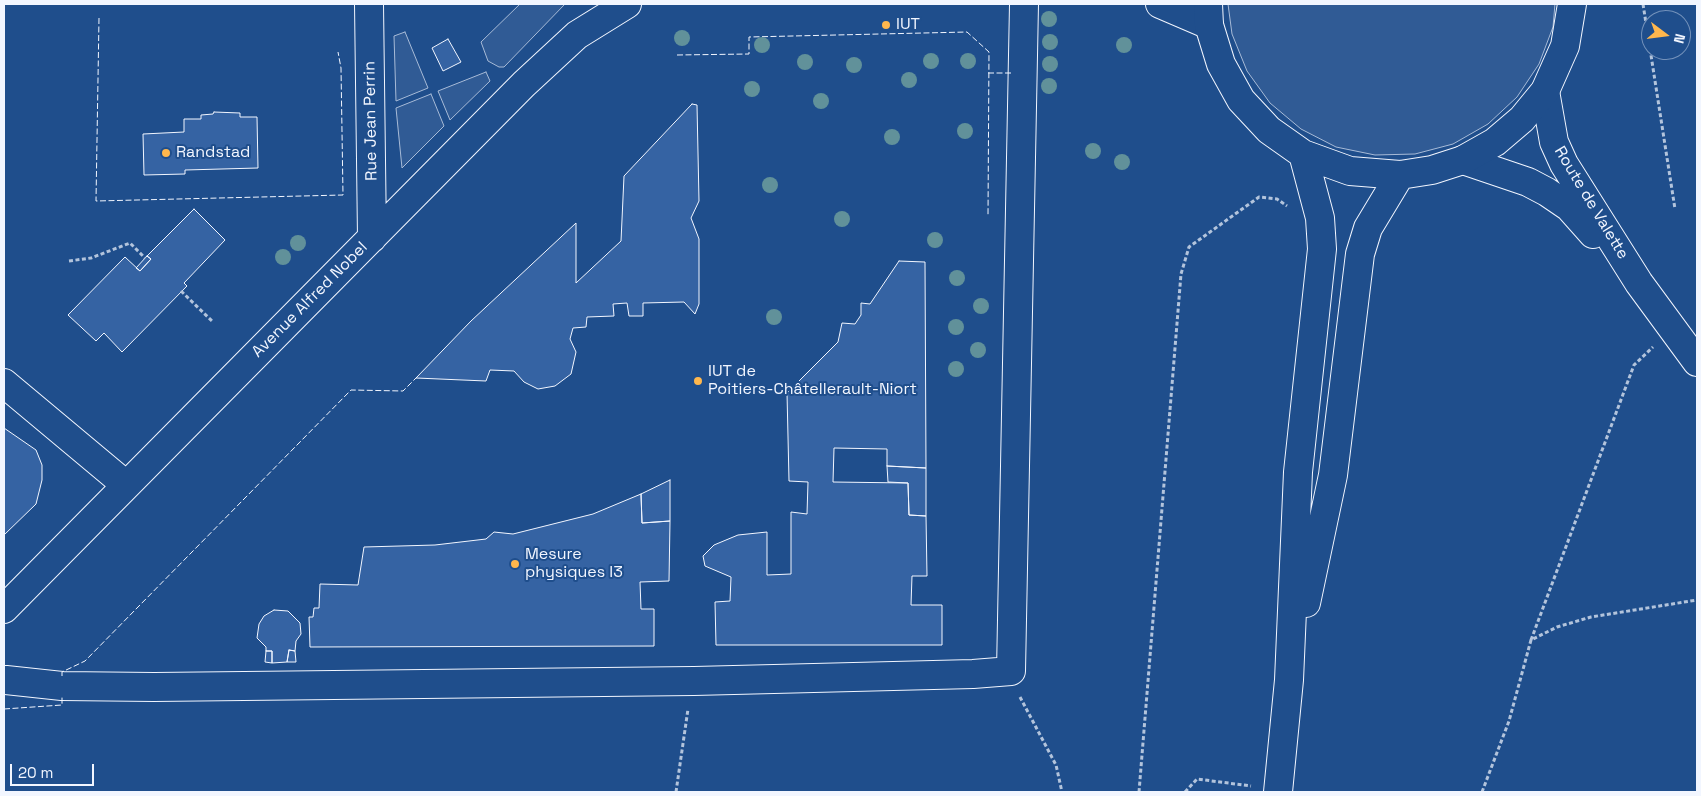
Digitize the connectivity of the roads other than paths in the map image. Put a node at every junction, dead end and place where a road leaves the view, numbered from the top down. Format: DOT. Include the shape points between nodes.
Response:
graph roads {
  1 [pos="369,4"];
  2 [pos="626,4"];
  3 [pos="1024,4"];
  4 [pos="1160,4"];
  5 [pos="1572,4"];
  6 [pos="1208,14"];
  7 [pos="1544,91"];
  8 [pos="1303,154"];
  9 [pos="1464,160"];
  10 [pos="1400,175"];
  11 [pos="372,238"];
  12 [pos="1639,283"];
  13 [pos="1697,362"];
  14 [pos="4,383"];
  15 [pos="126,484"];
  16 [pos="4,609"];
  17 [pos="6,680"];
  18 [pos="1289,680"];
  19 [pos="1267,789"];
  1 -- 11 [label="street, Rue Jean Perrin"];
  2 -- 11 [label="street, Avenue Alfred Nobel" via="577,35"];
  3 -- 17 [label="street" via="1011,671 694,681 137,687 62,686"];
  4 -- 6 [label="street"];
  5 -- 7 [label="street" via="1565,46"];
  6 -- 8 [label="street" via="1221,64 1242,100 1270,130"];
  7 -- 9 [label="street" via="1522,119 1495,142"];
  7 -- 12 [label="street, Route de Valette" via="1554,142 1564,164"];
  8 -- 10 [label="street" via="1350,171"];
  8 -- 18 [label="street" via="1320,218 1322,248 1298,472"];
  9 -- 10 [label="street"];
  9 -- 12 [label="street, Route de Valette" via="1548,192 1569,208"];
  10 -- 18 [label="street" via="1368,228 1360,254 1333,475"];
  11 -- 15 [label="street, Avenue Alfred Nobel"];
  12 -- 13 [label="street, Route de Valette"];
  14 -- 15 [label="street"];
  15 -- 16 [label="street, Avenue Alfred Nobel"];
  18 -- 19 [label="street"];
}
